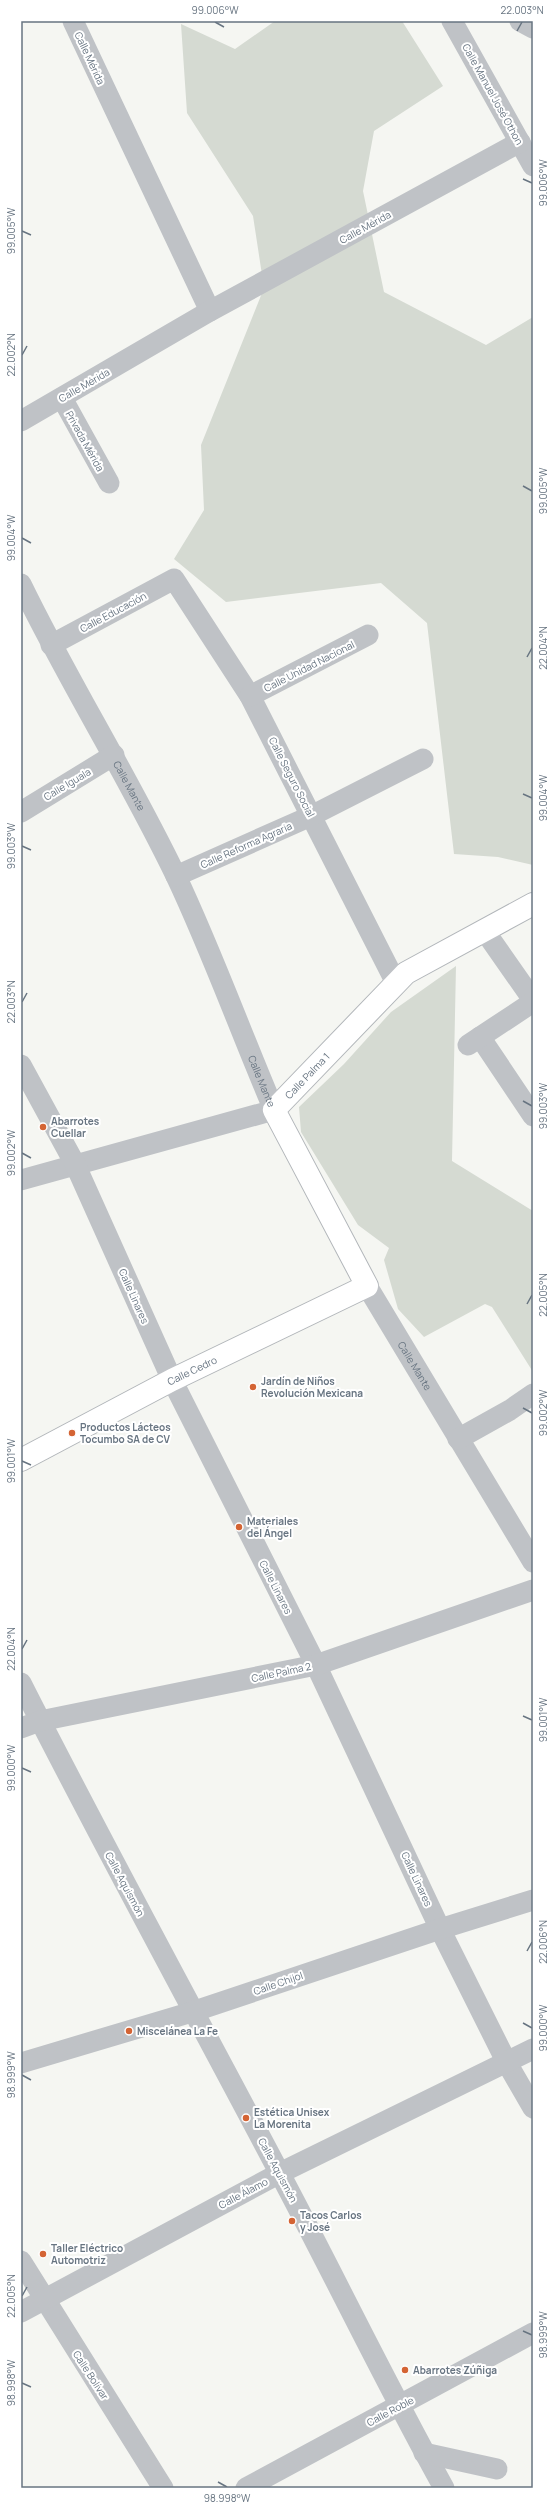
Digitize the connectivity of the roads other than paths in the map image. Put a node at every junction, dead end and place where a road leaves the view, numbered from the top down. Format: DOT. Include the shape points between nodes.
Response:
graph roads {
  1 [pos="73,21"];
  2 [pos="452,21"];
  3 [pos="520,21"];
  4 [pos="533,28"];
  5 [pos="520,142"];
  6 [pos="533,166"];
  7 [pos="210,311"];
  8 [pos="62,398"];
  9 [pos="21,421"];
  10 [pos="109,483"];
  11 [pos="174,579"];
  12 [pos="21,584"];
  13 [pos="368,635"];
  14 [pos="51,645"];
  15 [pos="250,696"];
  16 [pos="114,755"];
  17 [pos="423,759"];
  18 [pos="21,812"];
  19 [pos="311,816"];
  20 [pos="176,876"];
  21 [pos="533,904"];
  22 [pos="484,930"];
  23 [pos="396,983"];
  24 [pos="533,1001"];
  25 [pos="21,1065"];
  26 [pos="274,1110"];
  27 [pos="533,1116"];
  28 [pos="75,1164"];
  29 [pos="21,1180"];
  30 [pos="367,1286"];
  31 [pos="172,1380"];
  32 [pos="533,1394"];
  33 [pos="458,1439"];
  34 [pos="21,1460"];
  35 [pos="533,1562"];
  36 [pos="533,1590"];
  37 [pos="316,1665"];
  38 [pos="21,1683"];
  39 [pos="31,1724"];
  40 [pos="533,1900"];
  41 [pos="440,1929"];
  42 [pos="192,2012"];
  43 [pos="533,2049"];
  44 [pos="21,2063"];
  45 [pos="507,2063"];
  46 [pos="533,2108"];
  47 [pos="280,2173"];
  48 [pos="21,2261"];
  49 [pos="43,2299"];
  50 [pos="21,2312"];
  51 [pos="533,2333"];
  52 [pos="398,2407"];
  53 [pos="424,2453"];
  54 [pos="497,2469"];
  55 [pos="164,2488"];
  56 [pos="246,2488"];
  57 [pos="444,2488"];
  1 -- 7 [label="street, Calle Mérida"];
  2 -- 5 [label="street, Calle Manuel José Othon"];
  3 -- 4 [label="street"];
  5 -- 6 [label="street, Calle Manuel José Othon"];
  5 -- 7 [label="street, Calle Mérida"];
  7 -- 8 [label="street, Calle Mérida"];
  8 -- 9 [label="street, Calle Mérida"];
  8 -- 10 [label="street, Privada Mérida"];
  11 -- 14 [label="street, Calle Educación"];
  11 -- 15 [label="street, Calle Seguro Social"];
  12 -- 14 [label="street, Calle Mante"];
  13 -- 15 [label="street, Calle Unidad Nacional"];
  14 -- 16 [label="street, Calle Mante"];
  15 -- 19 [label="street, Calle Seguro Social"];
  16 -- 18 [label="street, Calle Iguala"];
  16 -- 20 [label="street, Calle Mante"];
  17 -- 19 [label="street, Calle Reforma Agraria"];
  19 -- 20 [label="street, Calle Reforma Agraria"];
  19 -- 23 [label="street, Calle Seguro Social"];
  20 -- 26 [label="street, Calle Mante"];
  21 -- 22 [label="street, Calle Palma 1"];
  22 -- 23 [label="street, Calle Palma 1" via="406,973"];
  22 -- 24 [label="street"];
  23 -- 26 [label="street, Calle Palma 1"];
  24 -- 27 [label="street" via="474,1041"];
  25 -- 28 [label="street, Calle Linares"];
  26 -- 28 [label="street"];
  26 -- 30 [label="street, Calle Mante"];
  28 -- 29 [label="street"];
  28 -- 31 [label="street, Calle Linares"];
  30 -- 31 [label="street, Calle Cedro"];
  30 -- 33 [label="street, Calle Mante"];
  31 -- 34 [label="street, Calle Cedro"];
  31 -- 37 [label="street, Calle Linares"];
  32 -- 33 [label="street"];
  33 -- 35 [label="street, Calle Mante"];
  36 -- 37 [label="street, Calle Palma 2"];
  37 -- 39 [label="street, Calle Palma 2"];
  37 -- 41 [label="street, Calle Linares"];
  38 -- 39 [label="street, Calle Aquismón"];
  39 -- 42 [label="street, Calle Aquismón"];
  40 -- 41 [label="street, Calle Chijol"];
  41 -- 42 [label="street, Calle Chijol"];
  41 -- 45 [label="street, Calle Linares"];
  42 -- 44 [label="street, Calle Chijol"];
  42 -- 47 [label="street, Calle Aquismón"];
  43 -- 45 [label="street, Calle Álamo"];
  45 -- 46 [label="street, Calle Linares"];
  45 -- 47 [label="street, Calle Álamo"];
  47 -- 49 [label="street, Calle Álamo"];
  47 -- 52 [label="street, Calle Aquismón"];
  48 -- 49 [label="street, Calle Bolívar"];
  49 -- 50 [label="street, Calle Álamo"];
  49 -- 55 [label="street, Calle Bolívar"];
  51 -- 52 [label="street, Calle Roble"];
  52 -- 53 [label="street, Calle Aquismón"];
  52 -- 56 [label="street, Calle Roble"];
  53 -- 54 [label="street"];
  53 -- 57 [label="street, Calle Aquismón"];
}
